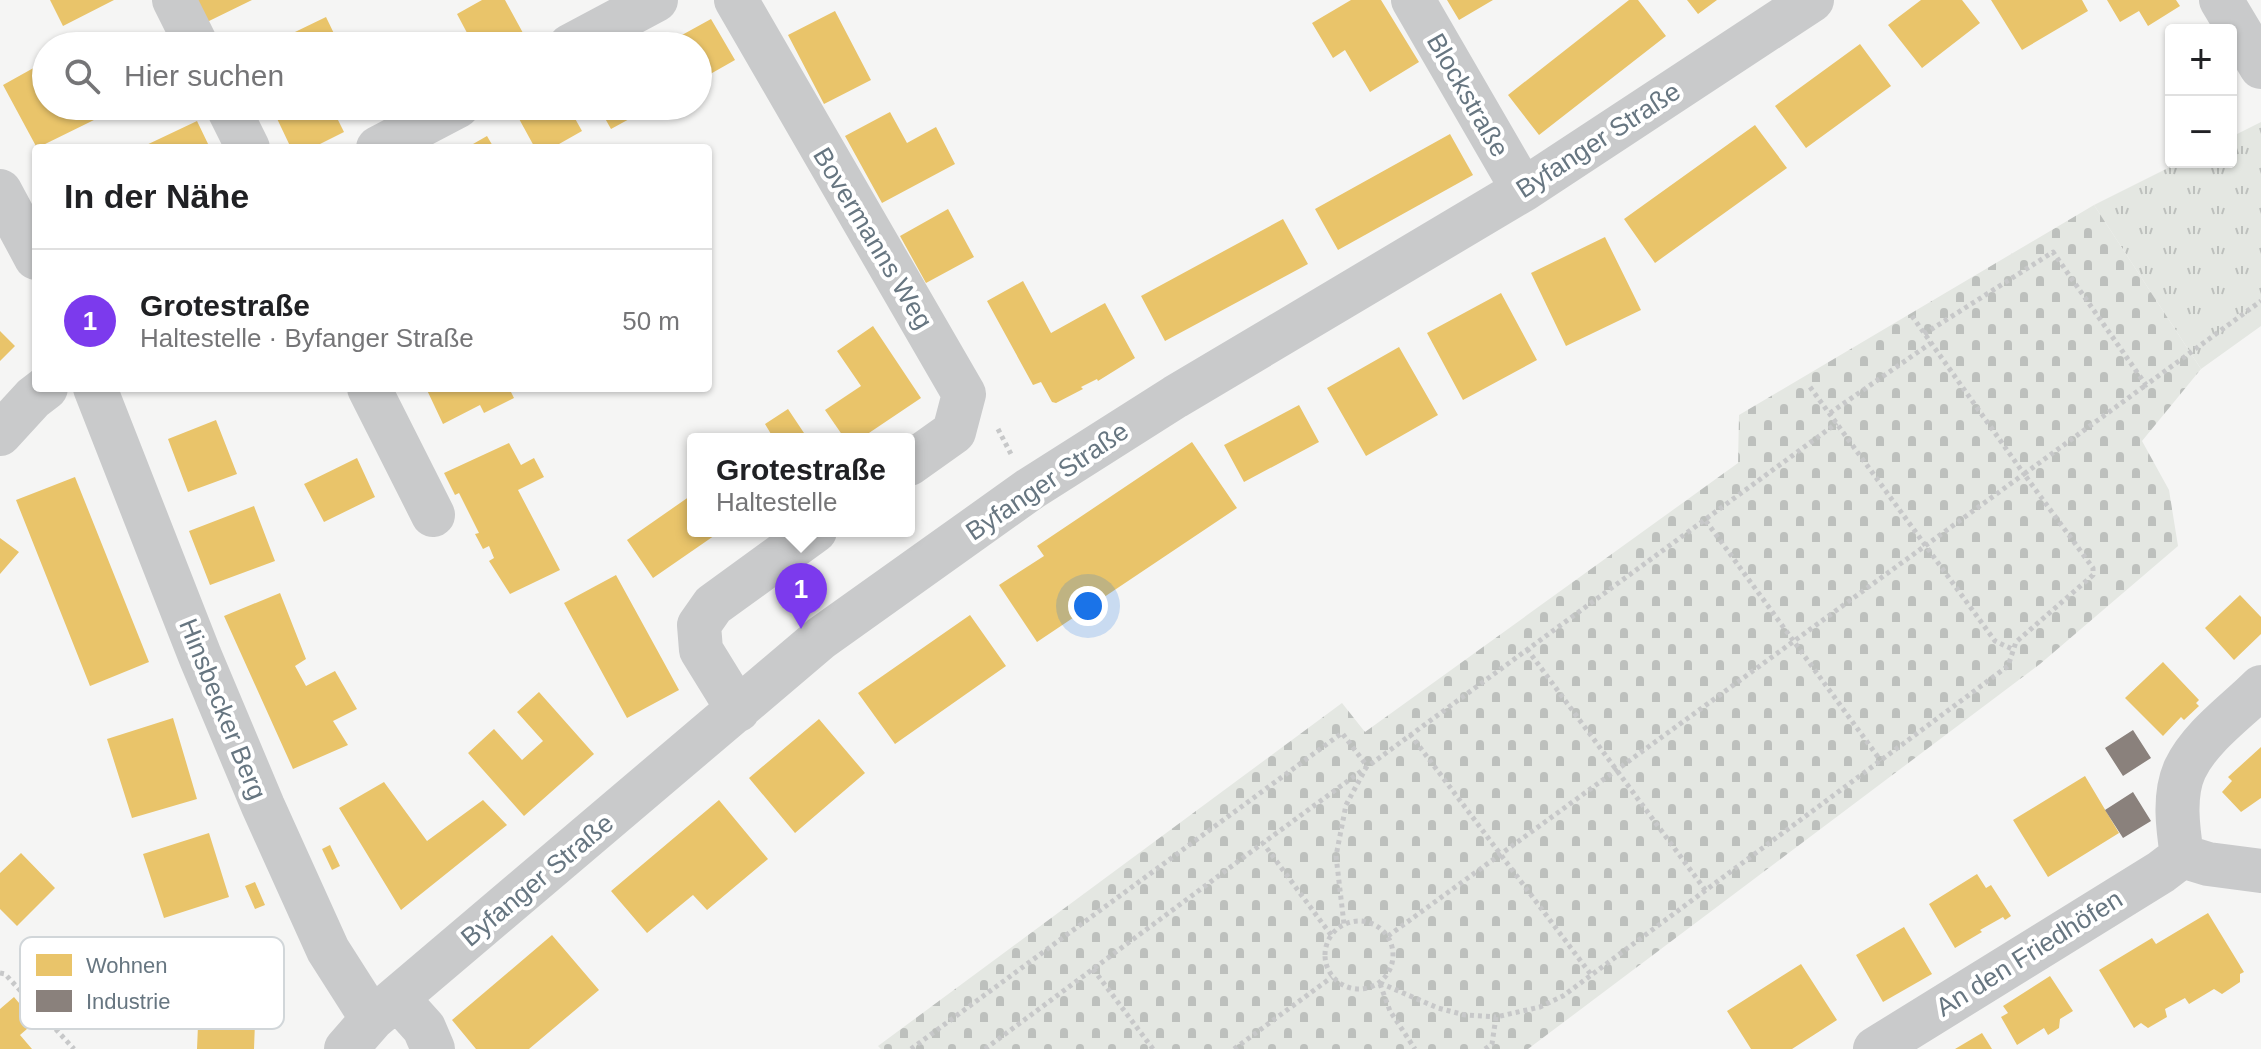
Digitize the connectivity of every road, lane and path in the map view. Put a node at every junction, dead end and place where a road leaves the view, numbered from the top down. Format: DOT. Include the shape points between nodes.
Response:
graph roads {
  1 [pos="174,0"];
  2 [pos="656,0"];
  3 [pos="736,0"];
  4 [pos="1413,0"];
  5 [pos="1812,0"];
  6 [pos="2221,0"];
  7 [pos="190,32"];
  8 [pos="596,32"];
  9 [pos="2261,67"];
  10 [pos="234,120"];
  11 [pos="431,120"];
  12 [pos="246,144"];
  13 [pos="386,144"];
  14 [pos="1523,190"];
  15 [pos="0,191"];
  16 [pos="32,251"];
  17 [pos="2261,301"];
  18 [pos="1912,316"];
  19 [pos="1924,334"];
  20 [pos="1931,343"];
  21 [pos="2146,385"];
  22 [pos="1810,387"];
  23 [pos="41,392"];
  24 [pos="97,392"];
  25 [pos="371,392"];
  26 [pos="1830,413"];
  27 [pos="1837,423"];
  28 [pos="0,434"];
  29 [pos="915,460"];
  30 [pos="2024,474"];
  31 [pos="433,515"];
  32 [pos="1706,521"];
  33 [pos="807,537"];
  34 [pos="1926,545"];
  35 [pos="1794,641"];
  36 [pos="1527,649"];
  37 [pos="2012,649"];
  38 [pos="2261,687"];
  39 [pos="738,710"];
  40 [pos="1410,734"];
  41 [pos="1881,761"];
  42 [pos="1367,766"];
  43 [pos="1617,771"];
  44 [pos="1263,843"];
  45 [pos="1500,855"];
  46 [pos="2182,856"];
  47 [pos="2261,871"];
  48 [pos="1706,891"];
  49 [pos="1344,924"];
  50 [pos="1331,935"];
  51 [pos="1388,936"];
  52 [pos="1093,969"];
  53 [pos="0,973"];
  54 [pos="1592,976"];
  55 [pos="1332,977"];
  56 [pos="1380,983"];
  57 [pos="20,990"];
  58 [pos="1496,1017"];
  59 [pos="371,1022"];
  60 [pos="56,1029"];
  61 [pos="74,1049"];
  62 [pos="433,1049"];
  63 [pos="911,1049"];
  64 [pos="985,1049"];
  65 [pos="1153,1049"];
  66 [pos="1234,1049"];
  67 [pos="1415,1049"];
  68 [pos="1485,1049"];
  69 [pos="1875,1049"];
  1 -- 7 [label="street"];
  2 -- 8 [label="street"];
  3 -- 29 [label="street, Bovermanns Weg" via="964,394 954,432"];
  4 -- 14 [label="street, Blockstraße"];
  5 -- 14 [label="street, Byfanger Straße"];
  6 -- 9 [label="street"];
  10 -- 12 [label="street"];
  11 -- 13 [label="street"];
  14 -- 39 [label="street, Byfanger Straße" via="1030,489 821,638"];
  15 -- 16 [label="street"];
  17 -- 21 [label="path"];
  18 -- 19 [label="path"];
  19 -- 20 [label="path"];
  19 -- 21 [label="path" via="2053,252"];
  20 -- 26 [label="path"];
  20 -- 30 [label="path"];
  21 -- 30 [label="path"];
  22 -- 26 [label="path"];
  23 -- 28 [label="street"];
  24 -- 59 [label="street, Hinsbecker Berg" via="263,806 328,950"];
  25 -- 31 [label="street"];
  26 -- 27 [label="path"];
  27 -- 32 [label="path"];
  27 -- 34 [label="path"];
  30 -- 34 [label="path"];
  30 -- 37 [label="path" via="2093,575"];
  32 -- 35 [label="path"];
  32 -- 36 [label="path"];
  33 -- 39 [label="street" via="713,605 699,625 701,650"];
  34 -- 35 [label="path"];
  34 -- 37 [label="path" via="1995,641"];
  35 -- 41 [label="path"];
  35 -- 43 [label="path"];
  36 -- 40 [label="path"];
  36 -- 43 [label="path"];
  37 -- 41 [label="path" via="2008,666"];
  38 -- 46 [label="street" via="2199,748 2185,771 2178,824"];
  39 -- 59 [label="street, Byfanger Straße"];
  40 -- 42 [label="path"];
  40 -- 45 [label="path"];
  41 -- 48 [label="path"];
  42 -- 44 [label="path"];
  42 -- 49 [label="path" via="1346,805 1336,856"];
  42 -- 63 [label="path" via="1342,733"];
  43 -- 45 [label="path"];
  43 -- 48 [label="path"];
  44 -- 50 [label="path"];
  44 -- 52 [label="path"];
  45 -- 51 [label="path"];
  45 -- 54 [label="path"];
  46 -- 47 [label="street"];
  46 -- 69 [label="street, An den Friedhöfen"];
  48 -- 54 [label="path"];
  49 -- 50 [label="path"];
  49 -- 51 [label="path" via="1364,921"];
  50 -- 55 [label="path" via="1324,956"];
  51 -- 56 [label="path" via="1392,967"];
  52 -- 64 [label="path"];
  52 -- 65 [label="path"];
  53 -- 57 [label="path"];
  54 -- 58 [label="path" via="1540,1007"];
  55 -- 56 [label="path" via="1360,990"];
  55 -- 66 [label="path"];
  56 -- 58 [label="path" via="1438,1008"];
  56 -- 67 [label="path" via="1390,1011"];
  58 -- 68 [label="path" via="1492,1044"];
  59 -- 62 [label="street, Hinsbecker Berg" via="424,1028"];
  60 -- 61 [label="path"];
}
